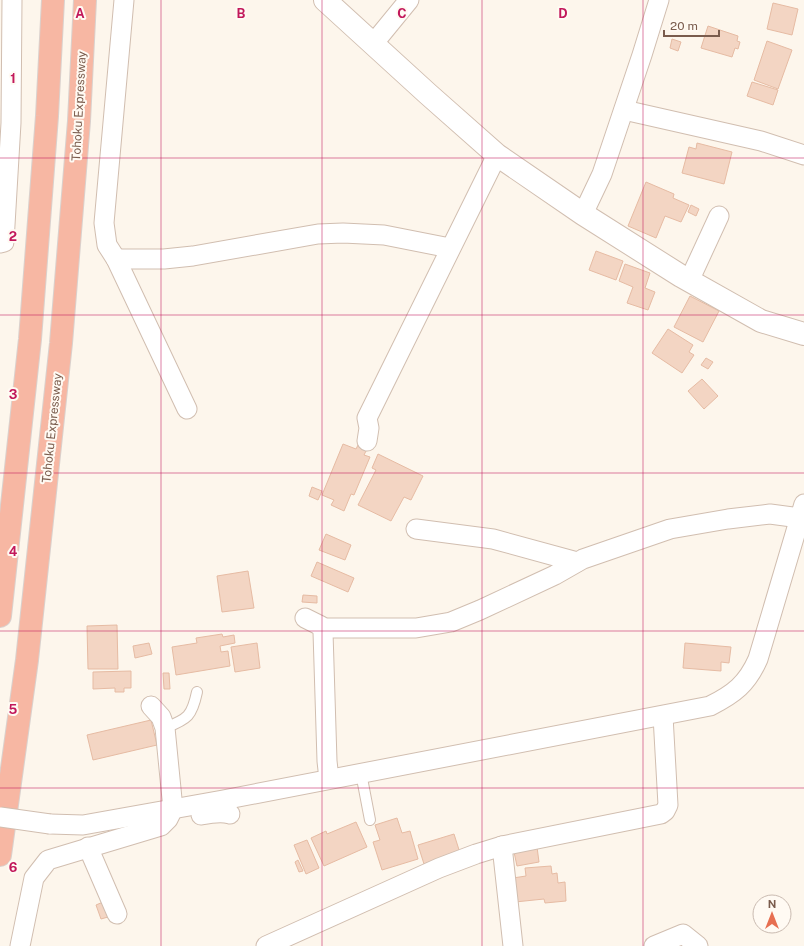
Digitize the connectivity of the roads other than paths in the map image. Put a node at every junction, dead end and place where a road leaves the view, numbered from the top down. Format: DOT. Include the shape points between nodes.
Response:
graph roads {
  1 [pos="12,0"];
  2 [pos="53,0"];
  3 [pos="85,0"];
  4 [pos="124,0"];
  5 [pos="326,0"];
  6 [pos="409,0"];
  7 [pos="659,0"];
  8 [pos="373,44"];
  9 [pos="624,110"];
  10 [pos="497,154"];
  11 [pos="804,155"];
  12 [pos="583,214"];
  13 [pos="719,216"];
  14 [pos="0,243"];
  15 [pos="450,248"];
  16 [pos="116,259"];
  17 [pos="689,281"];
  18 [pos="804,334"];
  19 [pos="187,409"];
  20 [pos="367,440"];
  21 [pos="802,511"];
  22 [pos="416,529"];
  23 [pos="578,562"];
  24 [pos="0,616"];
  25 [pos="305,618"];
  26 [pos="322,628"];
  27 [pos="197,692"];
  28 [pos="151,706"];
  29 [pos="663,716"];
  30 [pos="165,728"];
  31 [pos="361,773"];
  32 [pos="329,779"];
  33 [pos="170,814"];
  34 [pos="230,814"];
  35 [pos="0,818"];
  36 [pos="370,820"];
  37 [pos="502,846"];
  38 [pos="88,847"];
  39 [pos="0,855"];
  40 [pos="117,914"];
  41 [pos="20,946"];
  42 [pos="266,946"];
  43 [pos="513,946"];
  44 [pos="654,946"];
  45 [pos="698,946"];
  1 -- 14 [label="street" via="10,131 4,242"];
  2 -- 24 [label="highway" via="30,339"];
  3 -- 39 [label="highway, Tohoku Expressway" via="79,121 61,343 27,660"];
  4 -- 16 [label="street" via="104,224 107,245"];
  5 -- 8 [label="street"];
  6 -- 8 [label="street"];
  7 -- 9 [label="street"];
  8 -- 10 [label="street"];
  9 -- 11 [label="street" via="761,141"];
  9 -- 12 [label="street" via="602,174"];
  10 -- 12 [label="street"];
  10 -- 15 [label="street"];
  12 -- 17 [label="street"];
  13 -- 17 [label="street"];
  15 -- 16 [label="street" via="384,235 343,233 318,234 193,256"];
  15 -- 20 [label="street" via="367,418"];
  16 -- 19 [label="street"];
  17 -- 18 [label="street" via="761,321"];
  21 -- 23 [label="street" via="728,519 670,529"];
  21 -- 29 [label="street" via="752,672 742,686 727,698 710,706"];
  22 -- 23 [label="street" via="494,539"];
  23 -- 26 [label="street" via="556,575 451,622 416,628"];
  25 -- 26 [label="street"];
  26 -- 32 [label="street"];
  27 -- 30 [label="lane" via="191,712 180,722"];
  28 -- 30 [label="street" via="161,717"];
  29 -- 31 [label="street"];
  29 -- 37 [label="street" via="668,805 662,814"];
  30 -- 33 [label="street"];
  31 -- 32 [label="street"];
  31 -- 36 [label="lane"];
  32 -- 33 [label="street" via="223,800"];
  33 -- 34 [label="street"];
  33 -- 35 [label="street, bridge" via="83,825"];
  33 -- 38 [label="street" via="161,826"];
  37 -- 42 [label="street" via="439,868"];
  37 -- 43 [label="street"];
  38 -- 40 [label="street"];
  38 -- 41 [label="street" via="48,860 34,878"];
  44 -- 45 [label="street" via="683,934"];
}
